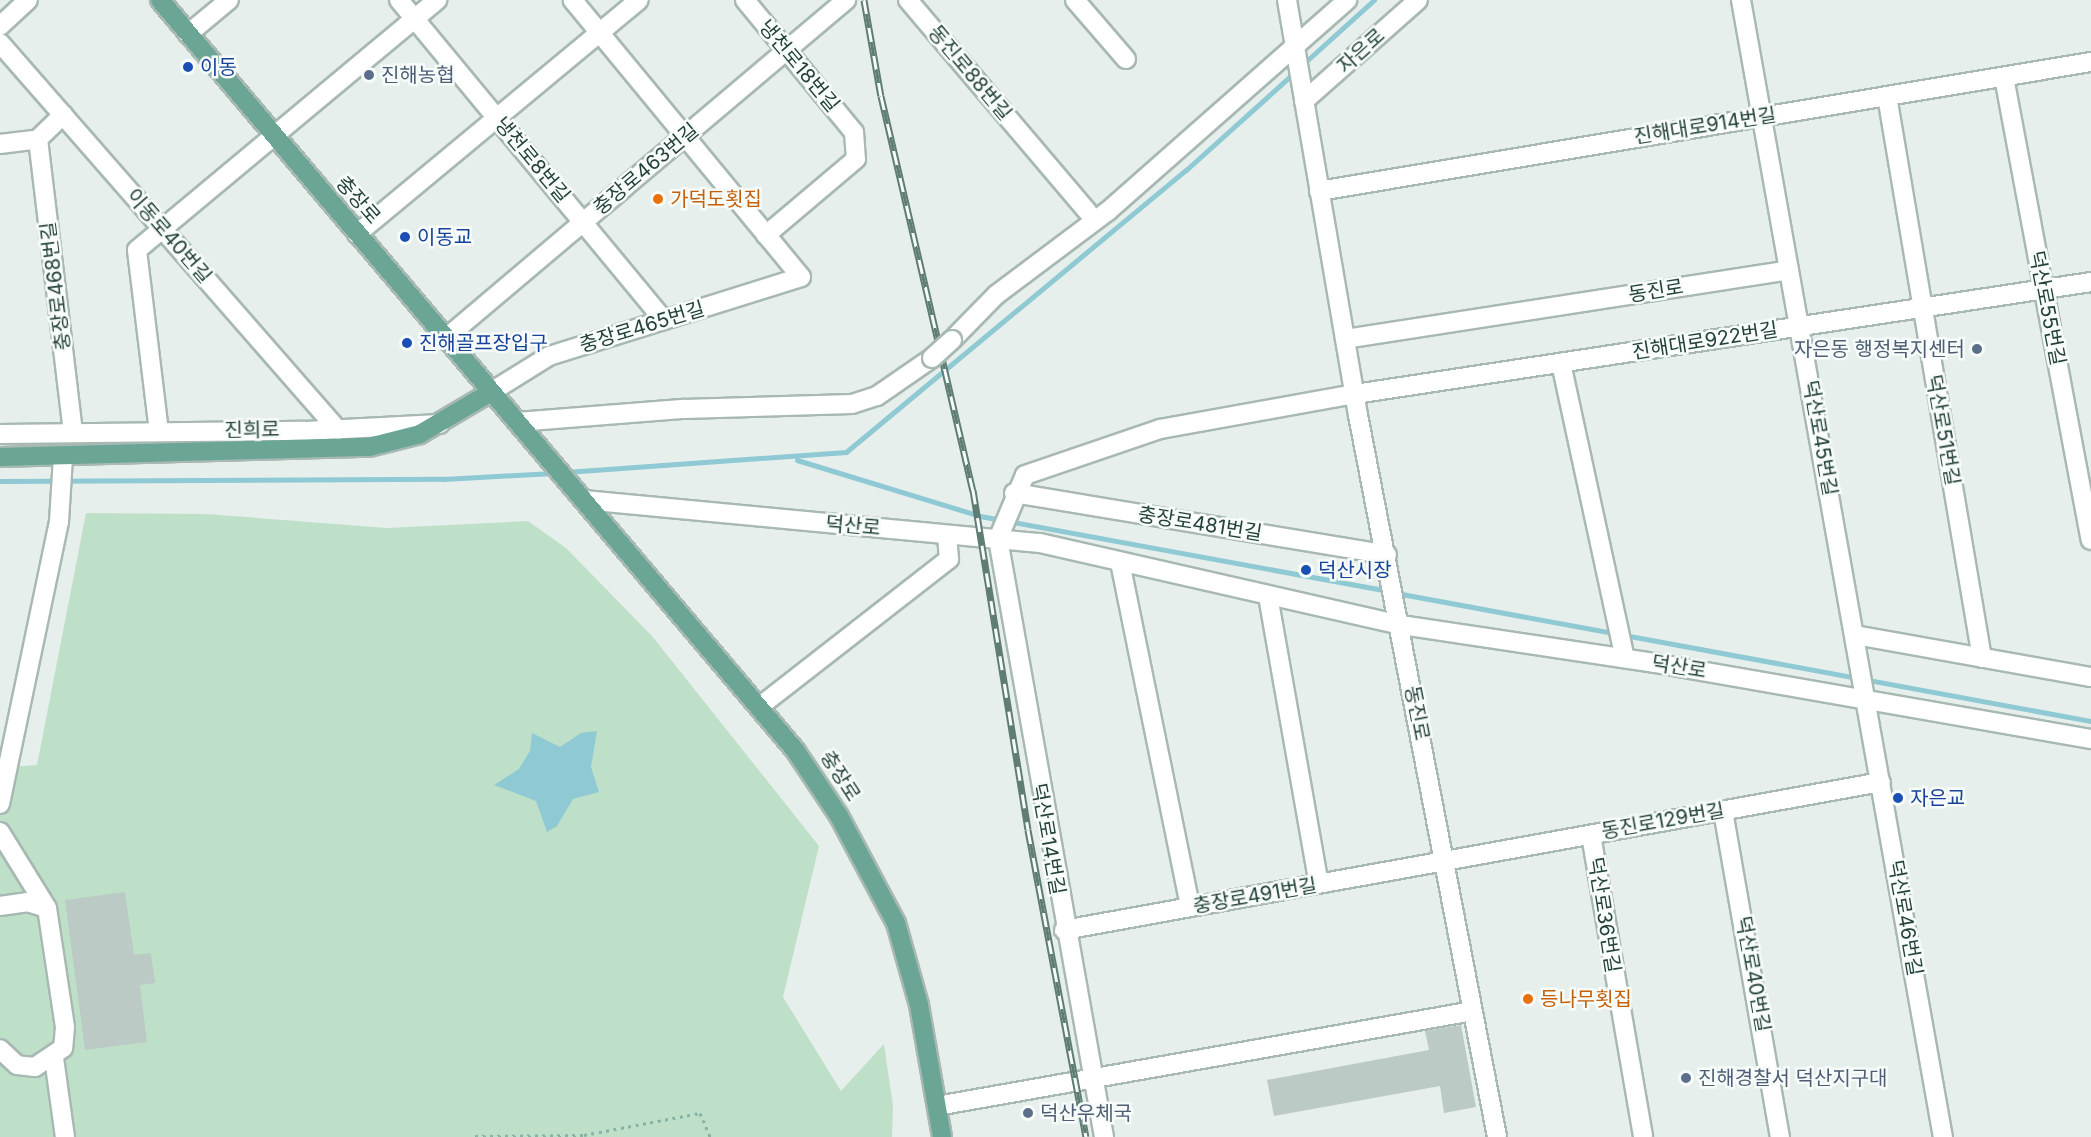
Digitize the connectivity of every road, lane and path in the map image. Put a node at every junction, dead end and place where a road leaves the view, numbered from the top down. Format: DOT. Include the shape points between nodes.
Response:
graph roads {
  1 [pos="28,0"];
  2 [pos="160,0"];
  3 [pos="229,0"];
  4 [pos="399,0"];
  5 [pos="437,0"];
  6 [pos="573,0"];
  7 [pos="639,0"];
  8 [pos="744,0"];
  9 [pos="846,0"];
  10 [pos="908,0"];
  11 [pos="1075,0"];
  12 [pos="1287,0"];
  13 [pos="1347,0"];
  14 [pos="1418,0"];
  15 [pos="1741,0"];
  16 [pos="415,19"];
  17 [pos="0,26"];
  18 [pos="600,32"];
  19 [pos="188,34"];
  20 [pos="0,43"];
  21 [pos="1294,47"];
  22 [pos="787,50"];
  23 [pos="1126,59"];
  24 [pos="2091,62"];
  25 [pos="2004,77"];
  26 [pos="1887,96"];
  27 [pos="1304,101"];
  28 [pos="63,115"];
  29 [pos="1762,117"];
  30 [pos="497,118"];
  31 [pos="685,136"];
  32 [pos="275,137"];
  33 [pos="39,139"];
  34 [pos="0,144"];
  35 [pos="1319,191"];
  36 [pos="1088,212"];
  37 [pos="583,222"];
  38 [pos="163,229"];
  39 [pos="357,234"];
  40 [pos="766,235"];
  41 [pos="1790,270"];
  42 [pos="2091,282"];
  43 [pos="2044,289"];
  44 [pos="1923,308"];
  45 [pos="664,320"];
  46 [pos="1800,326"];
  47 [pos="446,338"];
  48 [pos="1345,339"];
  49 [pos="1561,363"];
  50 [pos="491,392"];
  51 [pos="1355,394"];
  52 [pos="442,424"];
  53 [pos="520,425"];
  54 [pos="338,430"];
  55 [pos="159,432"];
  56 [pos="73,433"];
  57 [pos="0,434"];
  58 [pos="0,457"];
  59 [pos="63,461"];
  60 [pos="1014,493"];
  61 [pos="584,500"];
  62 [pos="947,534"];
  63 [pos="998,539"];
  64 [pos="2091,540"];
  65 [pos="1387,555"];
  66 [pos="1120,562"];
  67 [pos="1268,596"];
  68 [pos="1401,625"];
  69 [pos="1855,635"];
  70 [pos="1625,658"];
  71 [pos="1982,658"];
  72 [pos="2091,677"];
  73 [pos="1866,698"];
  74 [pos="759,706"];
  75 [pos="2091,739"];
  76 [pos="1881,782"];
  77 [pos="0,804"];
  78 [pos="1723,811"];
  79 [pos="0,832"];
  80 [pos="1591,835"];
  81 [pos="1445,861"];
  82 [pos="1318,884"];
  83 [pos="0,906"];
  84 [pos="47,908"];
  85 [pos="1190,908"];
  86 [pos="1064,930"];
  87 [pos="1473,1011"];
  88 [pos="0,1049"];
  89 [pos="54,1058"];
  90 [pos="1094,1077"];
  91 [pos="937,1106"];
  92 [pos="475,1136"];
  93 [pos="65,1137"];
  94 [pos="710,1137"];
  95 [pos="942,1137"];
  96 [pos="1104,1137"];
  97 [pos="1497,1137"];
  98 [pos="1643,1137"];
  99 [pos="1780,1137"];
  100 [pos="1943,1137"];
  1 -- 17 [label="street"];
  2 -- 19 [label="main road, 충장로"];
  3 -- 19 [label="street"];
  4 -- 16 [label="street, 냉천로8번길"];
  5 -- 16 [label="street"];
  6 -- 18 [label="street"];
  7 -- 18 [label="street"];
  8 -- 22 [label="street, 냉천로18번길"];
  9 -- 22 [label="street, 충장로463번길"];
  10 -- 36 [label="street, 동진로88번길"];
  11 -- 23 [label="street"];
  12 -- 21 [label="street"];
  13 -- 21 [label="street"];
  14 -- 27 [label="street, 자은로"];
  15 -- 29 [label="street, 덕산로45번길"];
  16 -- 30 [label="street, 냉천로8번길"];
  16 -- 32 [label="street"];
  18 -- 30 [label="street"];
  18 -- 31 [label="street"];
  19 -- 32 [label="main road, 충장로"];
  20 -- 28 [label="street, 이동로40번길"];
  21 -- 27 [label="street"];
  21 -- 53 [label="street, bridge" via="1108,211 996,296 932,358 876,396 852,404 684,409"];
  22 -- 31 [label="street, 충장로463번길"];
  22 -- 40 [label="street, 냉천로18번길" via="854,132 856,159"];
  24 -- 25 [label="street, 진해대로914번길"];
  25 -- 26 [label="street, 진해대로914번길"];
  25 -- 43 [label="street, 덕산로55번길"];
  26 -- 29 [label="street, 진해대로914번길"];
  26 -- 44 [label="street, 덕산로51번길"];
  27 -- 35 [label="street"];
  28 -- 33 [label="street"];
  28 -- 38 [label="street, 이동로40번길"];
  29 -- 35 [label="street, 진해대로914번길"];
  29 -- 41 [label="street, 덕산로45번길"];
  30 -- 37 [label="street, 냉천로8번길"];
  30 -- 39 [label="street"];
  31 -- 37 [label="street, 충장로463번길"];
  31 -- 40 [label="street"];
  32 -- 38 [label="street"];
  32 -- 39 [label="main road, 충장로"];
  33 -- 34 [label="street"];
  33 -- 56 [label="street, 충장로468번길"];
  35 -- 48 [label="street"];
  37 -- 45 [label="street, 냉천로8번길"];
  37 -- 47 [label="street, 충장로463번길"];
  38 -- 54 [label="street, 이동로40번길"];
  38 -- 55 [label="street" via="137,249"];
  39 -- 47 [label="main road, 충장로"];
  40 -- 45 [label="street, 충장로465번길" via="801,277"];
  41 -- 46 [label="street, 덕산로45번길"];
  41 -- 48 [label="street, 동진로"];
  42 -- 43 [label="street, 진해대로922번길"];
  43 -- 44 [label="street, 진해대로922번길"];
  43 -- 64 [label="street, 덕산로55번길"];
  44 -- 46 [label="street, 진해대로922번길"];
  44 -- 71 [label="street, 덕산로51번길"];
  45 -- 50 [label="street, 충장로465번길" via="549,356"];
  46 -- 49 [label="street, 진해대로922번길"];
  46 -- 69 [label="street, 덕산로45번길"];
  47 -- 50 [label="main road, 충장로"];
  48 -- 51 [label="street"];
  49 -- 51 [label="street, 진해대로922번길"];
  49 -- 70 [label="street"];
  50 -- 52 [label="main road, 진희로"];
  50 -- 53 [label="main road, 충장로"];
  51 -- 60 [label="street" via="1160,429 1025,475"];
  51 -- 65 [label="street, 동진로"];
  52 -- 54 [label="street"];
  52 -- 59 [label="main road, 진희로" via="369,447"];
  53 -- 61 [label="main road, 충장로"];
  54 -- 55 [label="street"];
  55 -- 56 [label="street"];
  56 -- 57 [label="street"];
  58 -- 59 [label="main road, 진희로"];
  59 -- 77 [label="street" via="62,499"];
  60 -- 63 [label="street"];
  60 -- 65 [label="street, 충장로481번길"];
  61 -- 62 [label="street, 덕산로"];
  61 -- 74 [label="main road, 충장로"];
  62 -- 63 [label="street, 덕산로"];
  62 -- 74 [label="street" via="949,559"];
  63 -- 66 [label="street, 덕산로"];
  63 -- 86 [label="street, 덕산로14번길"];
  65 -- 68 [label="street, 동진로"];
  66 -- 67 [label="street, 덕산로"];
  66 -- 85 [label="street"];
  67 -- 68 [label="street, 덕산로"];
  67 -- 82 [label="street"];
  68 -- 70 [label="street, 덕산로"];
  68 -- 81 [label="street, 동진로"];
  69 -- 71 [label="street"];
  69 -- 73 [label="street, 덕산로45번길"];
  70 -- 73 [label="street, 덕산로"];
  71 -- 72 [label="street"];
  73 -- 75 [label="street, 덕산로"];
  73 -- 76 [label="street, 덕산로46번길"];
  74 -- 91 [label="main road, 충장로" via="839,816 896,923 917,995"];
  76 -- 78 [label="street, 동진로129번길"];
  76 -- 100 [label="street, 덕산로46번길"];
  78 -- 80 [label="street, 동진로129번길"];
  78 -- 99 [label="street, 덕산로40번길"];
  79 -- 84 [label="street"];
  80 -- 81 [label="street, 동진로129번길"];
  80 -- 98 [label="street, 덕산로36번길"];
  81 -- 82 [label="street, 충장로491번길"];
  81 -- 87 [label="street, 동진로"];
  82 -- 85 [label="street, 충장로491번길"];
  83 -- 84 [label="street" via="27,902"];
  84 -- 89 [label="street" via="65,1027 63,1048"];
  85 -- 86 [label="street, 충장로491번길"];
  86 -- 90 [label="street, 덕산로14번길"];
  87 -- 90 [label="street"];
  87 -- 97 [label="street, 동진로"];
  88 -- 89 [label="street" via="17,1065 35,1067"];
  89 -- 93 [label="street"];
  90 -- 91 [label="street"];
  90 -- 96 [label="street, 덕산로14번길"];
  91 -- 95 [label="main road, 충장로"];
  92 -- 94 [label="path" via="584,1135 700,1113"];
}
